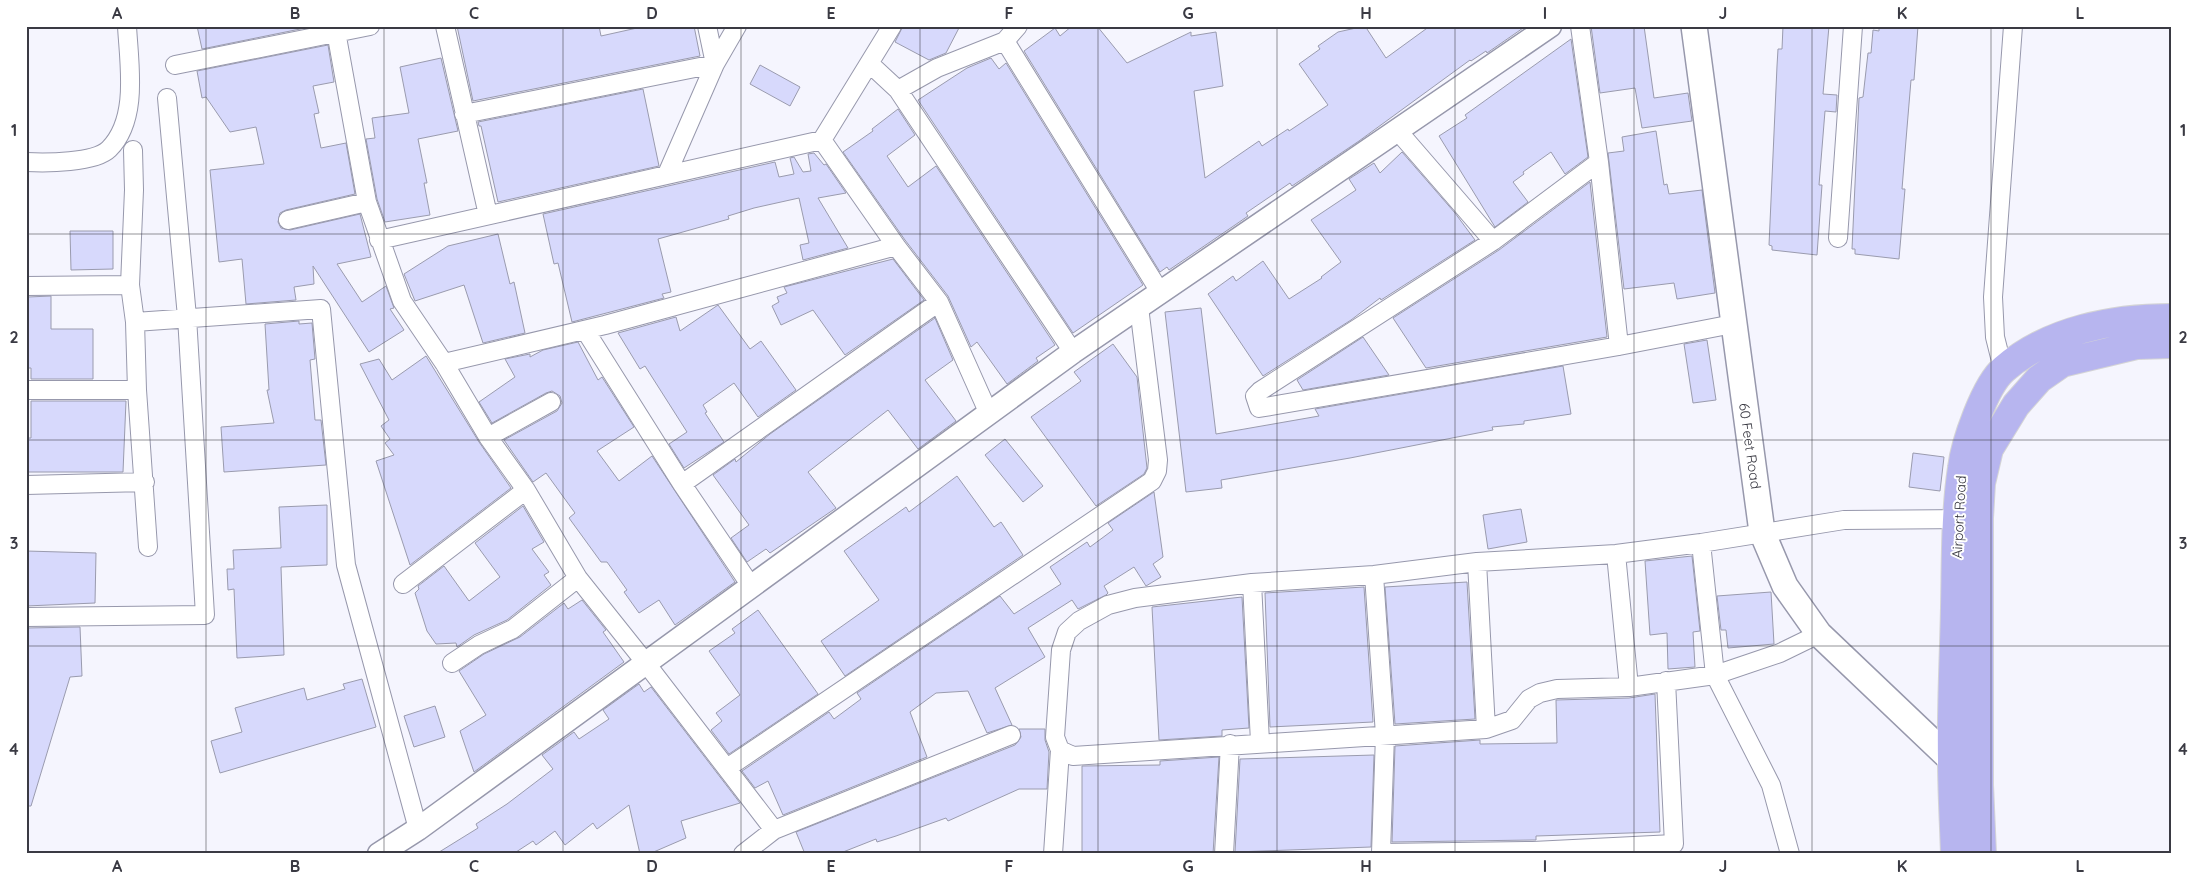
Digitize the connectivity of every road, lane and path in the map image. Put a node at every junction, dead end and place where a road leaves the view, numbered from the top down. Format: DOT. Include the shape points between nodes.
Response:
graph roads {
  1 [pos="127,26"];
  2 [pos="370,26"];
  3 [pos="445,26"];
  4 [pos="707,26"];
  5 [pos="737,26"];
  6 [pos="892,26"];
  7 [pos="1018,26"];
  8 [pos="1550,26"];
  9 [pos="1580,26"];
  10 [pos="1694,26"];
  11 [pos="1853,26"];
  12 [pos="2013,26"];
  13 [pos="336,29"];
  14 [pos="1005,41"];
  15 [pos="715,64"];
  16 [pos="870,64"];
  17 [pos="175,65"];
  18 [pos="898,90"];
  19 [pos="167,98"];
  20 [pos="464,114"];
  21 [pos="1397,130"];
  22 [pos="822,140"];
  23 [pos="133,150"];
  24 [pos="26,162"];
  25 [pos="1599,162"];
  26 [pos="667,174"];
  27 [pos="367,202"];
  28 [pos="488,215"];
  29 [pos="288,220"];
  30 [pos="1838,238"];
  31 [pos="379,240"];
  32 [pos="1493,241"];
  33 [pos="896,246"];
  34 [pos="130,285"];
  35 [pos="26,286"];
  36 [pos="1160,292"];
  37 [pos="939,302"];
  38 [pos="1139,307"];
  39 [pos="187,318"];
  40 [pos="2171,318"];
  41 [pos="135,322"];
  42 [pos="1733,324"];
  43 [pos="585,330"];
  44 [pos="2171,344"];
  45 [pos="1620,346"];
  46 [pos="1073,352"];
  47 [pos="444,363"];
  48 [pos="2003,369"];
  49 [pos="26,390"];
  50 [pos="138,390"];
  51 [pos="551,402"];
  52 [pos="989,414"];
  53 [pos="488,437"];
  54 [pos="145,482"];
  55 [pos="682,484"];
  56 [pos="26,485"];
  57 [pos="526,490"];
  58 [pos="1968,519"];
  59 [pos="1762,532"];
  60 [pos="1701,544"];
  61 [pos="148,547"];
  62 [pos="1616,554"];
  63 [pos="1477,562"];
  64 [pos="1374,575"];
  65 [pos="578,578"];
  66 [pos="1252,583"];
  67 [pos="404,584"];
  68 [pos="751,586"];
  69 [pos="26,617"];
  70 [pos="1819,634"];
  71 [pos="645,662"];
  72 [pos="452,663"];
  73 [pos="1715,675"];
  74 [pos="1666,681"];
  75 [pos="1629,687"];
  76 [pos="1486,729"];
  77 [pos="1011,735"];
  78 [pos="1385,735"];
  79 [pos="1260,742"];
  80 [pos="1230,744"];
  81 [pos="1060,750"];
  82 [pos="1952,760"];
  83 [pos="727,768"];
  84 [pos="1979,785"];
  85 [pos="418,828"];
  86 [pos="774,830"];
  87 [pos="1378,853"];
  88 [pos="379,854"];
  89 [pos="743,854"];
  90 [pos="1053,854"];
  91 [pos="1224,854"];
  92 [pos="1790,854"];
  93 [pos="1956,854"];
  94 [pos="1982,854"];
  1 -- 24 [label="street" via="128,111 123,128 108,150 69,160"];
  2 -- 13 [label="street"];
  3 -- 20 [label="street"];
  4 -- 15 [label="street"];
  5 -- 15 [label="street"];
  6 -- 16 [label="street"];
  7 -- 14 [label="street"];
  8 -- 21 [label="street"];
  9 -- 25 [label="street"];
  10 -- 42 [label="main road, 60 Feet Road"];
  11 -- 30 [label="street"];
  12 -- 48 [label="street" via="1993,297 1995,337"];
  13 -- 17 [label="street"];
  13 -- 27 [label="street"];
  14 -- 18 [label="street" via="937,68"];
  14 -- 36 [label="street"];
  15 -- 20 [label="street"];
  15 -- 26 [label="street"];
  16 -- 18 [label="street"];
  16 -- 22 [label="street"];
  18 -- 46 [label="street"];
  19 -- 39 [label="street"];
  20 -- 28 [label="street"];
  21 -- 32 [label="street"];
  21 -- 36 [label="street"];
  22 -- 26 [label="street"];
  22 -- 33 [label="street"];
  23 -- 34 [label="street"];
  25 -- 32 [label="street"];
  25 -- 45 [label="street"];
  26 -- 28 [label="street"];
  27 -- 29 [label="street"];
  27 -- 31 [label="street"];
  28 -- 31 [label="street"];
  31 -- 47 [label="street" via="402,302"];
  32 -- 45 [label="street" via="1260,390 1255,396 1258,408"];
  33 -- 37 [label="street"];
  33 -- 43 [label="street"];
  34 -- 35 [label="street"];
  34 -- 41 [label="street"];
  36 -- 38 [label="street"];
  37 -- 52 [label="street"];
  37 -- 55 [label="street"];
  38 -- 46 [label="street"];
  38 -- 83 [label="street" via="1158,460 1158,471 1152,481"];
  39 -- 41 [label="street"];
  39 -- 69 [label="street" via="206,615"];
  39 -- 85 [label="street" via="321,309 346,565"];
  40 -- 48 [label="main road, Airport Road" via="2142,318 2089,327 2034,349"];
  41 -- 50 [label="street"];
  42 -- 45 [label="street"];
  42 -- 59 [label="main road, 60 Feet Road"];
  43 -- 47 [label="street"];
  43 -- 55 [label="street"];
  44 -- 58 [label="main road, Airport Road" via="2137,345 2071,360 2039,380 2016,405 1990,449"];
  46 -- 52 [label="street"];
  47 -- 53 [label="street"];
  48 -- 58 [label="main road, Airport Road" via="1986,396 1969,436 1962,467"];
  49 -- 50 [label="street"];
  50 -- 54 [label="street"];
  51 -- 53 [label="street"];
  52 -- 68 [label="street"];
  53 -- 57 [label="street"];
  54 -- 56 [label="street"];
  54 -- 61 [label="street"];
  55 -- 68 [label="street"];
  57 -- 65 [label="street"];
  57 -- 67 [label="street"];
  58 -- 59 [label="street" via="1844,520"];
  58 -- 82 [label="main road, Airport Road"];
  58 -- 84 [label="main road, Airport Road"];
  59 -- 60 [label="street"];
  59 -- 70 [label="main road, 60 Feet Road" via="1785,586"];
  60 -- 62 [label="street"];
  60 -- 73 [label="street"];
  62 -- 63 [label="street"];
  62 -- 75 [label="street"];
  63 -- 64 [label="street"];
  63 -- 76 [label="street"];
  64 -- 66 [label="street"];
  64 -- 78 [label="street"];
  65 -- 71 [label="street"];
  65 -- 72 [label="street" via="513,629 479,645"];
  66 -- 79 [label="street"];
  66 -- 81 [label="street" via="1135,598 1108,606 1080,620 1067,632 1061,650 1055,737"];
  68 -- 71 [label="street"];
  70 -- 73 [label="street" via="1780,653"];
  70 -- 82 [label="main road, 60 Feet Road"];
  71 -- 83 [label="street"];
  71 -- 85 [label="street"];
  73 -- 74 [label="street"];
  73 -- 92 [label="street" via="1771,785"];
  74 -- 75 [label="street"];
  74 -- 87 [label="street" via="1674,844 1533,851"];
  75 -- 76 [label="street" via="1557,689 1540,693 1528,699 1512,720"];
  76 -- 78 [label="street"];
  77 -- 86 [label="street"];
  78 -- 79 [label="street"];
  78 -- 87 [label="street"];
  79 -- 80 [label="street"];
  80 -- 81 [label="street" via="1074,756"];
  80 -- 91 [label="street"];
  81 -- 90 [label="street"];
  82 -- 84 [label="main road, 60 Feet Road"];
  82 -- 93 [label="main road, Airport Road"];
  83 -- 86 [label="street"];
  84 -- 94 [label="main road, Airport Road"];
  85 -- 88 [label="street"];
  86 -- 89 [label="street"];
}
